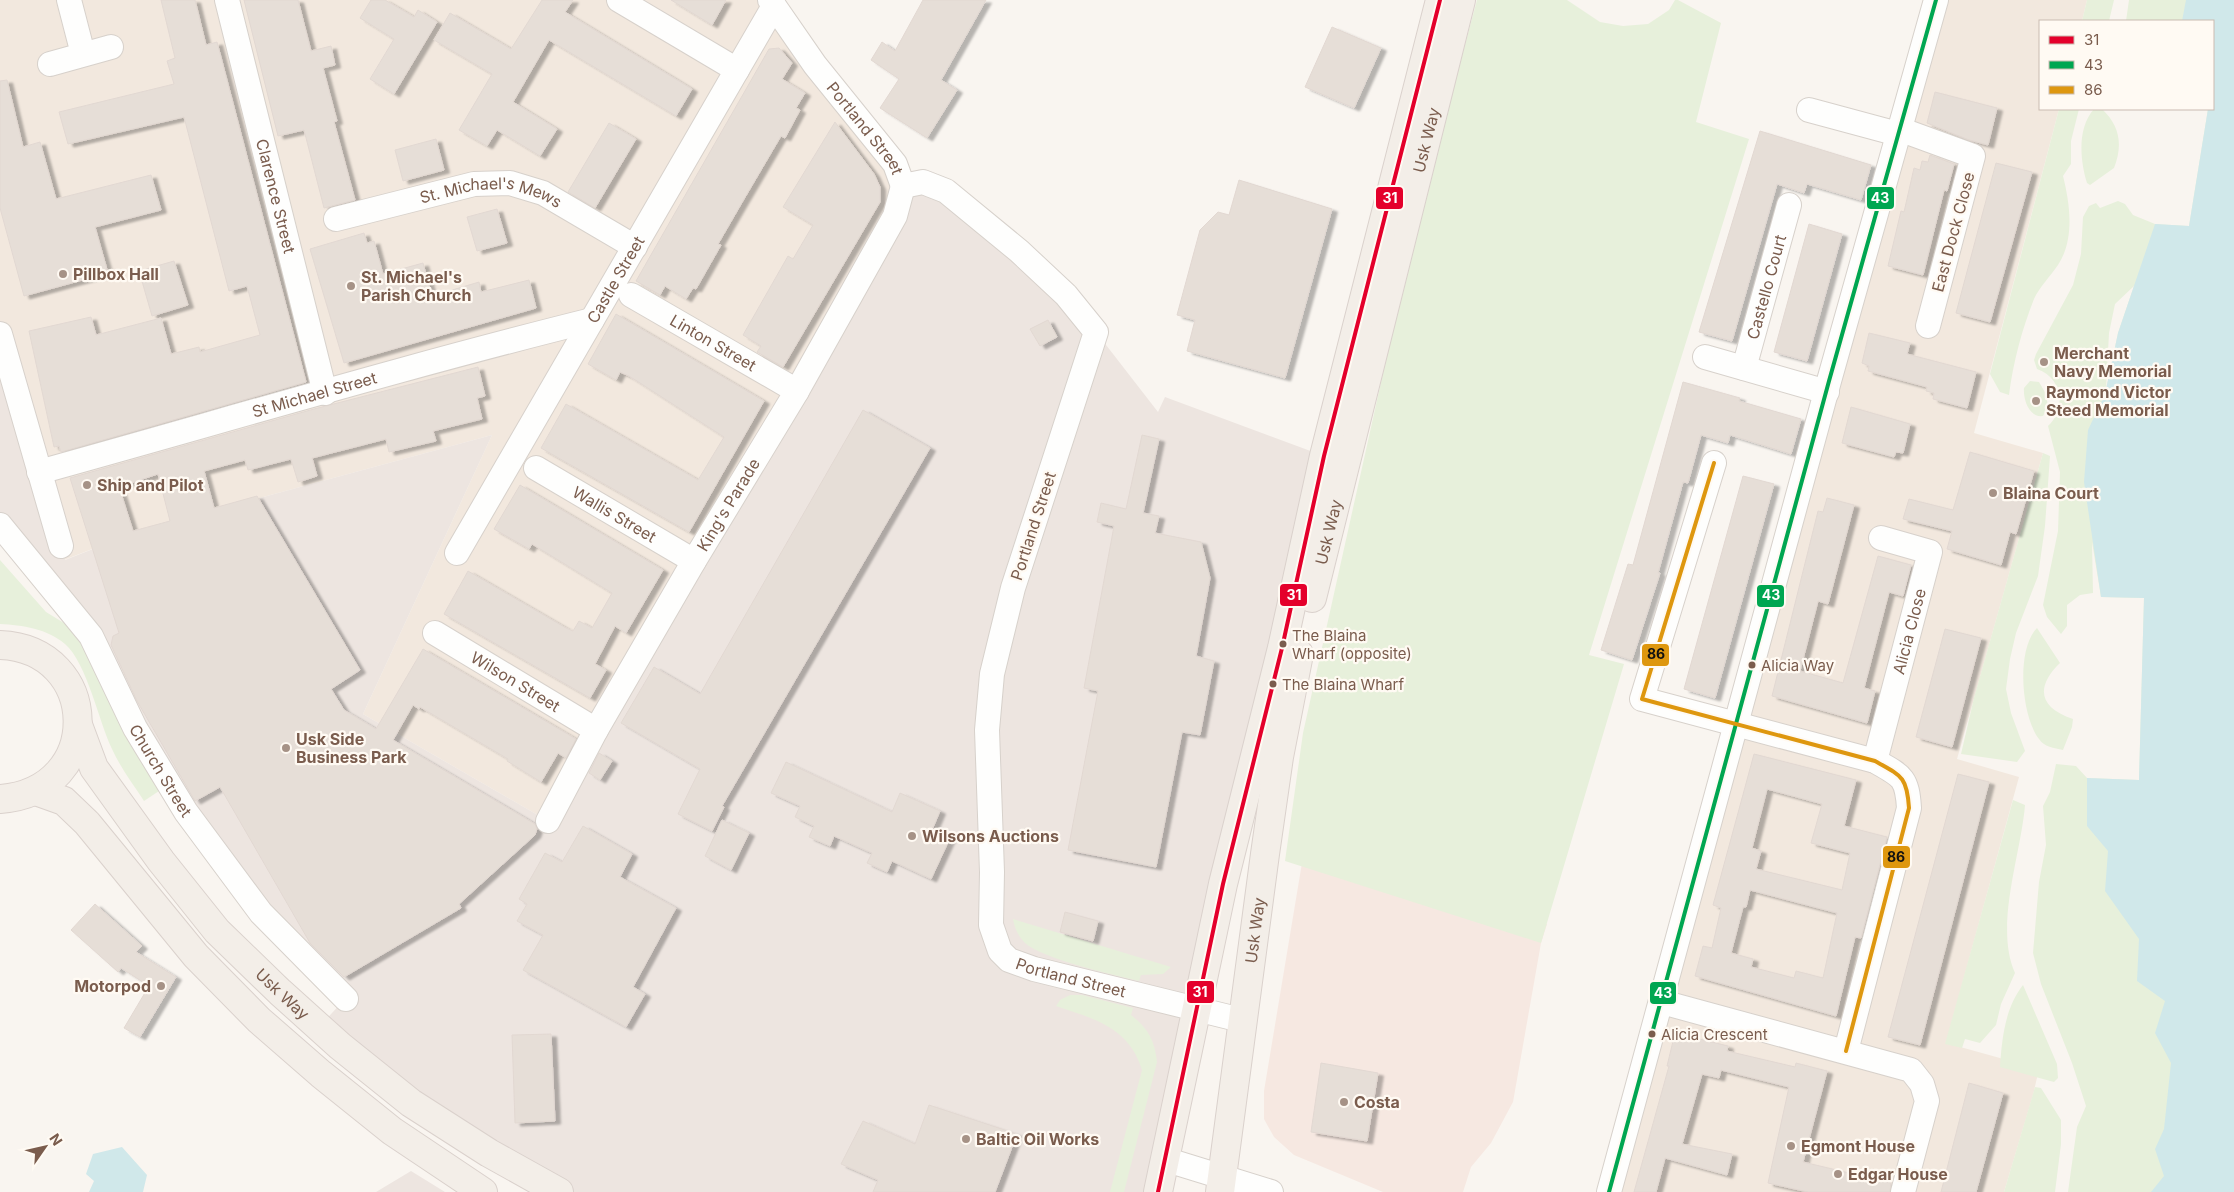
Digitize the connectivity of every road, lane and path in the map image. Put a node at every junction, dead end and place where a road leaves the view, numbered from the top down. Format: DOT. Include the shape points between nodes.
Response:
graph roads {
  1 [pos="69,0"];
  2 [pos="227,0"];
  3 [pos="619,0"];
  4 [pos="1440,0"];
  5 [pos="1461,0"];
  6 [pos="1936,0"];
  7 [pos="772,3"];
  8 [pos="111,46"];
  9 [pos="83,54"];
  10 [pos="50,64"];
  11 [pos="737,70"];
  12 [pos="1809,110"];
  13 [pos="1899,132"];
  14 [pos="903,186"];
  15 [pos="1789,205"];
  16 [pos="336,219"];
  17 [pos="635,247"];
  18 [pos="631,295"];
  19 [pos="592,320"];
  20 [pos="1928,326"];
  21 [pos="0,334"];
  22 [pos="1706,357"];
  23 [pos="1744,368"];
  24 [pos="797,391"];
  25 [pos="1827,392"];
  26 [pos="325,394"];
  27 [pos="1714,464"];
  28 [pos="536,468"];
  29 [pos="39,472"];
  30 [pos="0,525"];
  31 [pos="1882,538"];
  32 [pos="61,546"];
  33 [pos="457,553"];
  34 [pos="694,561"];
  35 [pos="436,633"];
  36 [pos="0,645"];
  37 [pos="1738,723"];
  38 [pos="78,725"];
  39 [pos="596,730"];
  40 [pos="1876,761"];
  41 [pos="36,791"];
  42 [pos="0,799"];
  43 [pos="548,821"];
  44 [pos="346,999"];
  45 [pos="1662,1002"];
  46 [pos="1196,1008"];
  47 [pos="1241,1020"];
  48 [pos="1846,1051"];
  49 [pos="1164,1159"];
  50 [pos="1221,1184"];
  51 [pos="483,1192"];
  52 [pos="559,1192"];
  53 [pos="1158,1192"];
  54 [pos="1271,1192"];
  55 [pos="1609,1192"];
  56 [pos="1902,1192"];
  1 -- 9 [label="street"];
  2 -- 26 [label="street, Clarence Street"];
  3 -- 11 [label="street"];
  4 -- 46 [label="main road, Usk Way" via="1324,456"];
  5 -- 47 [label="main road, Usk Way" via="1305,625 1279,757"];
  6 -- 13 [label="street"];
  7 -- 11 [label="street, Castle Street"];
  7 -- 14 [label="street, Portland Street" via="815,65 895,164"];
  8 -- 9 [label="street"];
  9 -- 10 [label="street"];
  11 -- 17 [label="street, Castle Street"];
  12 -- 13 [label="street"];
  13 -- 20 [label="street, East Dock Close" via="1973,156"];
  13 -- 25 [label="street"];
  14 -- 24 [label="street, King's Parade" via="894,216"];
  14 -- 46 [label="street, Portland Street" via="923,182 946,191 1066,296 1096,332 1013,588 992,674 987,730 994,940 1009,960 1028,967"];
  15 -- 23 [label="street, Castello Court"];
  16 -- 17 [label="street, St. Michael's Mews" via="474,184 510,183 543,193"];
  17 -- 19 [label="street, Castle Street"];
  18 -- 24 [label="street, Linton Street"];
  19 -- 26 [label="street, St Michael Street" via="453,355"];
  19 -- 33 [label="street, Castle Street"];
  21 -- 29 [label="street"];
  22 -- 23 [label="street"];
  23 -- 25 [label="street"];
  24 -- 34 [label="street, King's Parade"];
  25 -- 37 [label="street"];
  26 -- 29 [label="street, St Michael Street"];
  27 -- 37 [label="street" via="1642,699"];
  28 -- 34 [label="street, Wallis Street"];
  29 -- 32 [label="street"];
  30 -- 44 [label="street, Church Street" via="91,636 136,728 186,812 261,913"];
  31 -- 40 [label="street, Alicia Close" via="1930,552"];
  34 -- 39 [label="street, King's Parade"];
  35 -- 39 [label="street, Wilson Street"];
  36 -- 38 [label="main road" via="26,649 48,661 65,678 75,701"];
  37 -- 40 [label="street"];
  37 -- 45 [label="street"];
  38 -- 41 [label="main road" via="75,745 66,764 53,780"];
  38 -- 52 [label="main road, Usk Way" via="94,768 125,814 217,931 340,1046 411,1104"];
  39 -- 43 [label="street, King's Parade"];
  40 -- 48 [label="street" via="1898,774 1908,788 1909,808"];
  41 -- 42 [label="main road" via="17,798"];
  41 -- 51 [label="main road, Usk Way" via="64,801 87,823 196,956 259,1020 392,1131"];
  45 -- 48 [label="street"];
  45 -- 55 [label="street"];
  46 -- 47 [label="street, Portland Street"];
  46 -- 49 [label="main road, Usk Way"];
  47 -- 50 [label="main road, Usk Way"];
  48 -- 56 [label="street" via="1911,1070 1922,1084 1927,1102"];
  49 -- 50 [label="street"];
  49 -- 53 [label="main road, Usk Way"];
  50 -- 54 [label="street"];
}
